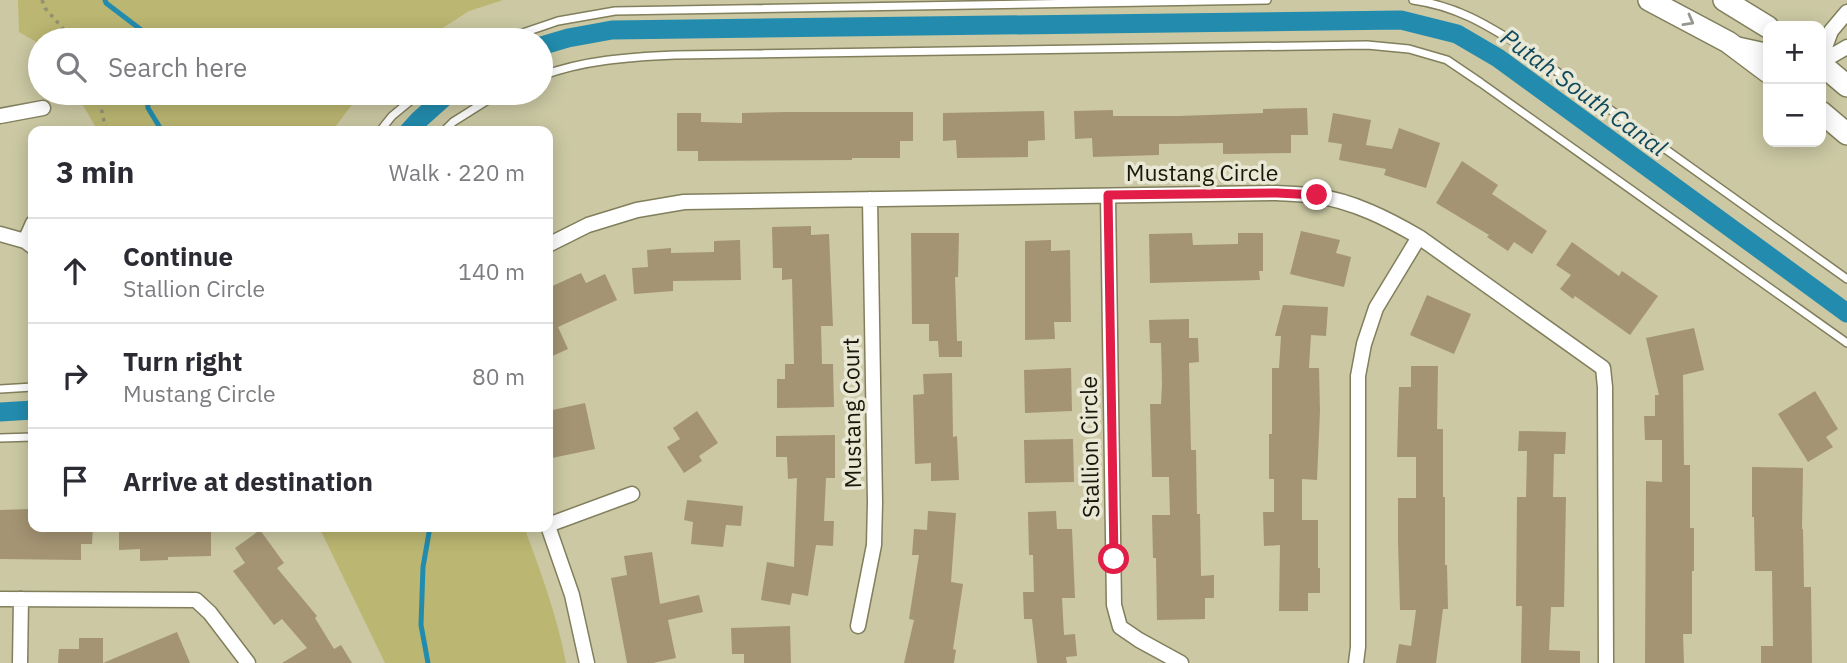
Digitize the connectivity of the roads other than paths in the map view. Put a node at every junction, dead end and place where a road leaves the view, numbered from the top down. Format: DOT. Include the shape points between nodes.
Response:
graph roads {
  1 [pos="1268,0"];
  2 [pos="1413,0"];
  3 [pos="1649,0"];
  4 [pos="1724,0"];
  5 [pos="1847,12"];
  6 [pos="1763,24"];
  7 [pos="537,28"];
  8 [pos="1728,43"];
  9 [pos="1826,46"];
  10 [pos="1847,47"];
  11 [pos="1763,50"];
  12 [pos="1826,58"];
  13 [pos="1826,66"];
  14 [pos="1763,68"];
  15 [pos="553,71"];
  16 [pos="1847,86"];
  17 [pos="405,105"];
  18 [pos="480,105"];
  19 [pos="43,108"];
  20 [pos="0,116"];
  21 [pos="1826,116"];
  22 [pos="384,126"];
  23 [pos="449,126"];
  24 [pos="1847,134"];
  25 [pos="1108,195"];
  26 [pos="870,198"];
  27 [pos="0,234"];
  28 [pos="1419,237"];
  29 [pos="553,242"];
  30 [pos="28,244"];
  31 [pos="1847,279"];
  32 [pos="1847,343"];
  33 [pos="28,387"];
  34 [pos="0,389"];
  35 [pos="28,436"];
  36 [pos="0,438"];
  37 [pos="632,494"];
  38 [pos="553,523"];
  39 [pos="550,532"];
  40 [pos="0,599"];
  41 [pos="21,599"];
  42 [pos="858,626"];
  43 [pos="20,663"];
  44 [pos="248,663"];
  45 [pos="587,663"];
  46 [pos="1181,663"];
  47 [pos="1356,663"];
  48 [pos="1606,663"];
  1 -- 7 [label="lane" via="615,11"];
  2 -- 31 [label="lane" via="1436,3 1482,22 1524,48"];
  3 -- 8 [label="main road, one-way"];
  4 -- 6 [label="main road"];
  5 -- 9 [label="street" via="1831,31"];
  8 -- 11 [label="street"];
  8 -- 14 [label="main road"];
  10 -- 12 [label="street"];
  13 -- 16 [label="main road"];
  15 -- 32 [label="lane" via="624,57 675,55 1367,45 1409,49 1447,60"];
  17 -- 22 [label="lane"];
  18 -- 23 [label="lane"];
  19 -- 20 [label="street"];
  21 -- 24 [label="main road"];
  25 -- 26 [label="street, Mustang Circle"];
  25 -- 28 [label="street, Mustang Circle" via="1317,195 1389,219"];
  25 -- 46 [label="street, Stallion Circle" via="1114,605 1120,627"];
  26 -- 29 [label="street, Mustang Circle" via="684,202 588,225"];
  26 -- 42 [label="street, Mustang Court" via="874,545"];
  27 -- 30 [label="street"];
  28 -- 47 [label="street" via="1376,308 1358,376"];
  28 -- 48 [label="street, Mustang Circle" via="1602,368"];
  33 -- 34 [label="lane"];
  35 -- 36 [label="lane"];
  37 -- 38 [label="street"];
  39 -- 45 [label="street" via="572,595"];
  40 -- 41 [label="street"];
  41 -- 43 [label="street"];
  41 -- 44 [label="street" via="196,600"];
}
